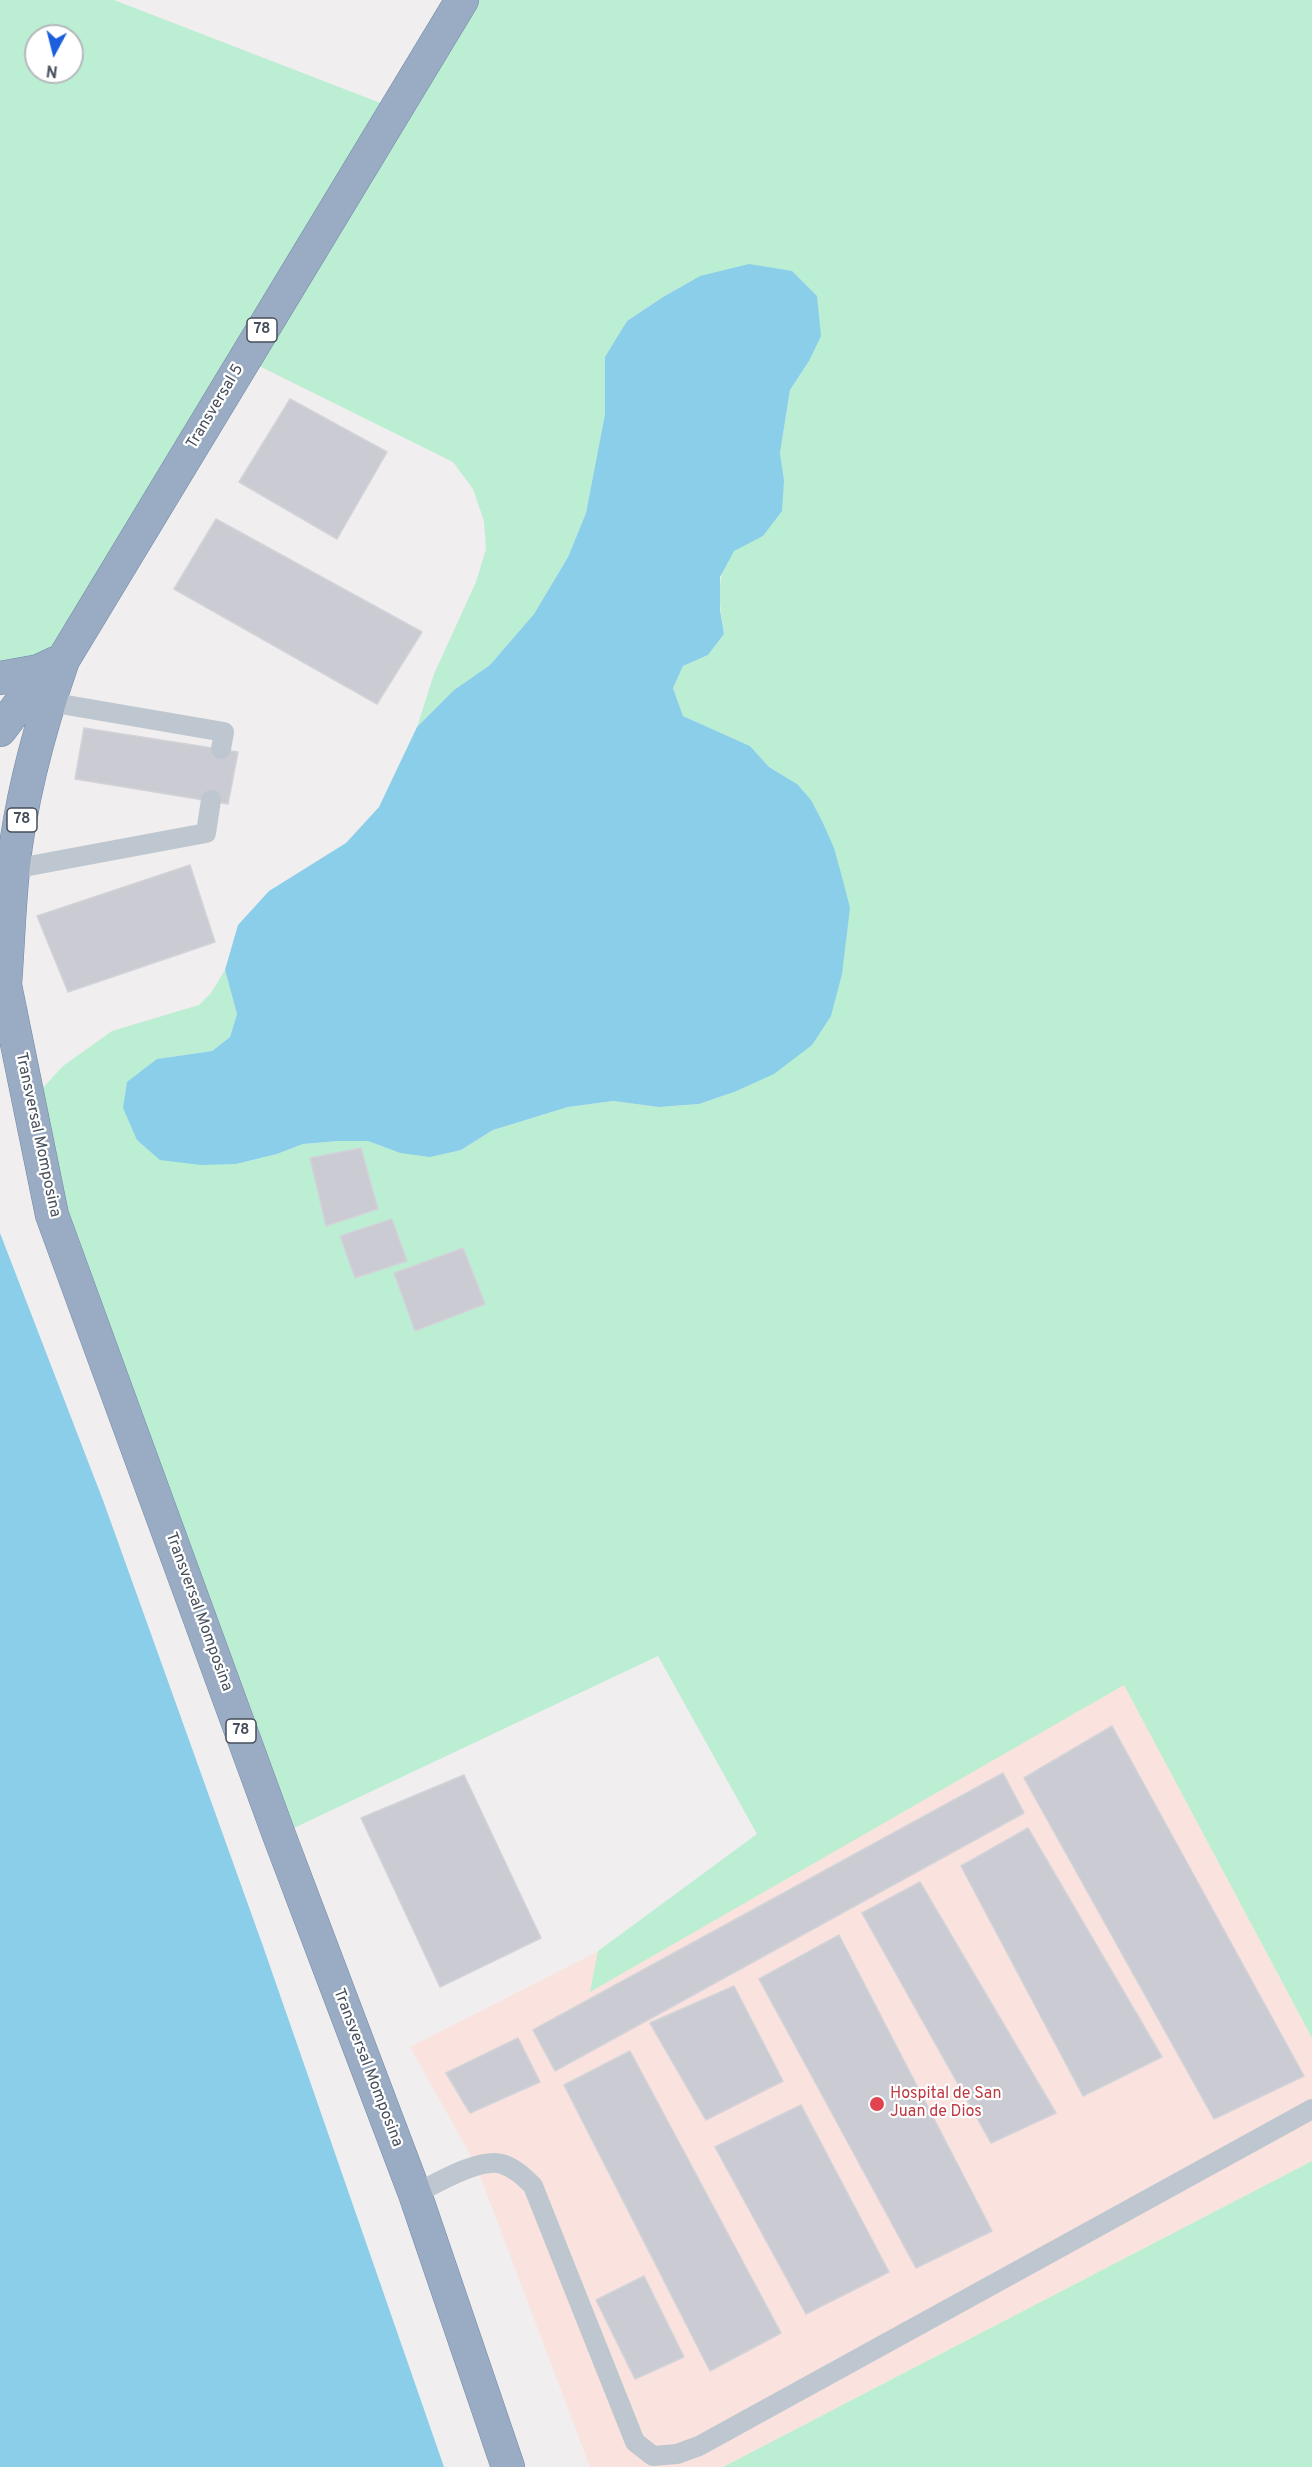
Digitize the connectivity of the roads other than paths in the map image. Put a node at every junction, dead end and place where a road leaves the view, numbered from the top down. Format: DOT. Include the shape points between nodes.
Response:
graph roads {
  1 [pos="462,0"];
  2 [pos="63,660"];
  3 [pos="0,678"];
  4 [pos="49,702"];
  5 [pos="0,730"];
  6 [pos="221,749"];
  7 [pos="212,800"];
  8 [pos="13,869"];
  9 [pos="2,978"];
  10 [pos="1312,2109"];
  11 [pos="415,2194"];
  12 [pos="508,2467"];
  1 -- 2 [label="highway, Transversal 5 / 78"];
  2 -- 3 [label="highway" via="39,671"];
  2 -- 4 [label="highway, Transversal 5 / 78"];
  2 -- 5 [label="highway, Transversal 5 / 78"];
  4 -- 6 [label="lane" via="224,732"];
  4 -- 8 [label="highway, Transversal 5 / 78" via="31,770"];
  7 -- 8 [label="lane" via="206,833"];
  8 -- 9 [label="highway, Transversal 5 / 78"];
  9 -- 11 [label="highway, Transversal Momposina / 78" via="52,1215 279,1836"];
  10 -- 11 [label="lane" via="699,2446 678,2454 653,2456 635,2442 533,2186 501,2163 476,2165"];
  11 -- 12 [label="highway, Transversal Momposina / 78"];
}
